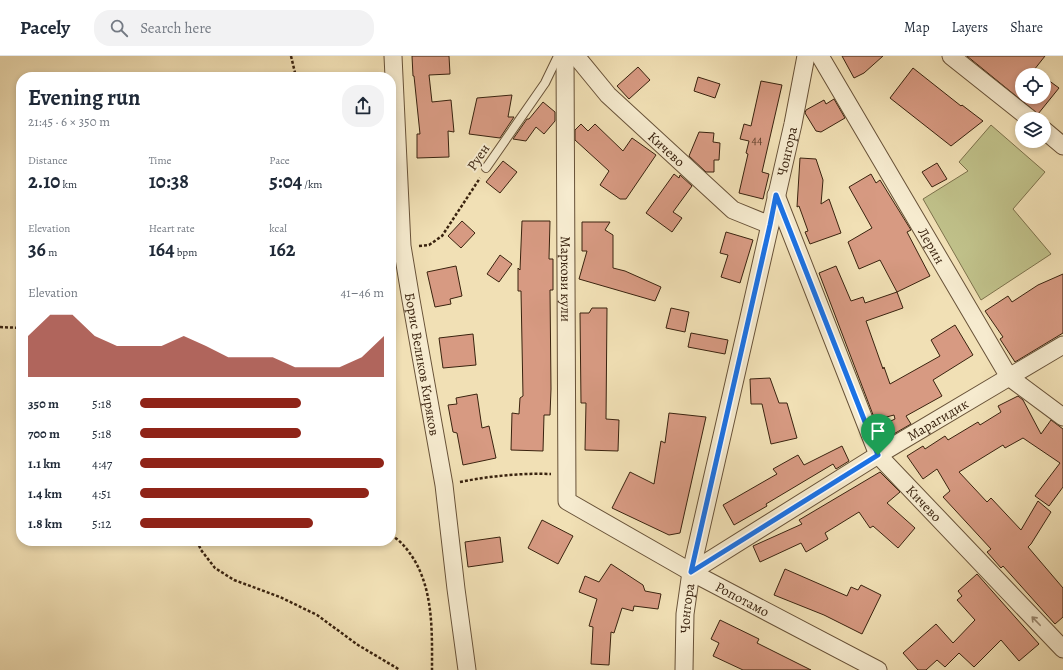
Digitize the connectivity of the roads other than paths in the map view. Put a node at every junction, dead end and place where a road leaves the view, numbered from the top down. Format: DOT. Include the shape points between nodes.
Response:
graph roads {
  1 [pos="393,56"];
  2 [pos="558,56"];
  3 [pos="565,56"];
  4 [pos="576,56"];
  5 [pos="806,56"];
  6 [pos="820,56"];
  7 [pos="950,56"];
  8 [pos="394,72"];
  9 [pos="1021,112"];
  10 [pos="396,119"];
  11 [pos="1051,136"];
  12 [pos="1063,146"];
  13 [pos="486,168"];
  14 [pos="776,195"];
  15 [pos="770,225"];
  16 [pos="1063,345"];
  17 [pos="1009,378"];
  18 [pos="1063,417"];
  19 [pos="878,455"];
  20 [pos="567,501"];
  21 [pos="691,572"];
  22 [pos="1062,646"];
  23 [pos="467,670"];
  24 [pos="684,670"];
  25 [pos="878,670"];
  1 -- 8 [label="street, Борис Великов Киряков"];
  2 -- 13 [label="lane, Руен" via="545,83"];
  3 -- 20 [label="street, Маркови кули"];
  4 -- 15 [label="street, Кичево" via="608,95 732,210"];
  5 -- 14 [label="street, Чонгора"];
  6 -- 17 [label="street, Лерин"];
  7 -- 9 [label="street"];
  10 -- 23 [label="street, Борис Великов Киряков" via="402,246 444,485"];
  11 -- 12 [label="street"];
  14 -- 15 [label="street, Чонгора"];
  14 -- 19 [label="street, Кичево"];
  15 -- 21 [label="street, Чонгора"];
  16 -- 17 [label="street, Марагидик"];
  17 -- 18 [label="street, Лерин"];
  17 -- 19 [label="street, Марагидик"];
  19 -- 21 [label="street, Марагидик"];
  22 -- 19 [label="street, Кичево, one-way"];
  20 -- 21 [label="street, Ропотамо"];
  21 -- 24 [label="street, Чонгора" via="685,614"];
  21 -- 25 [label="street, Ропотамо"];
}
